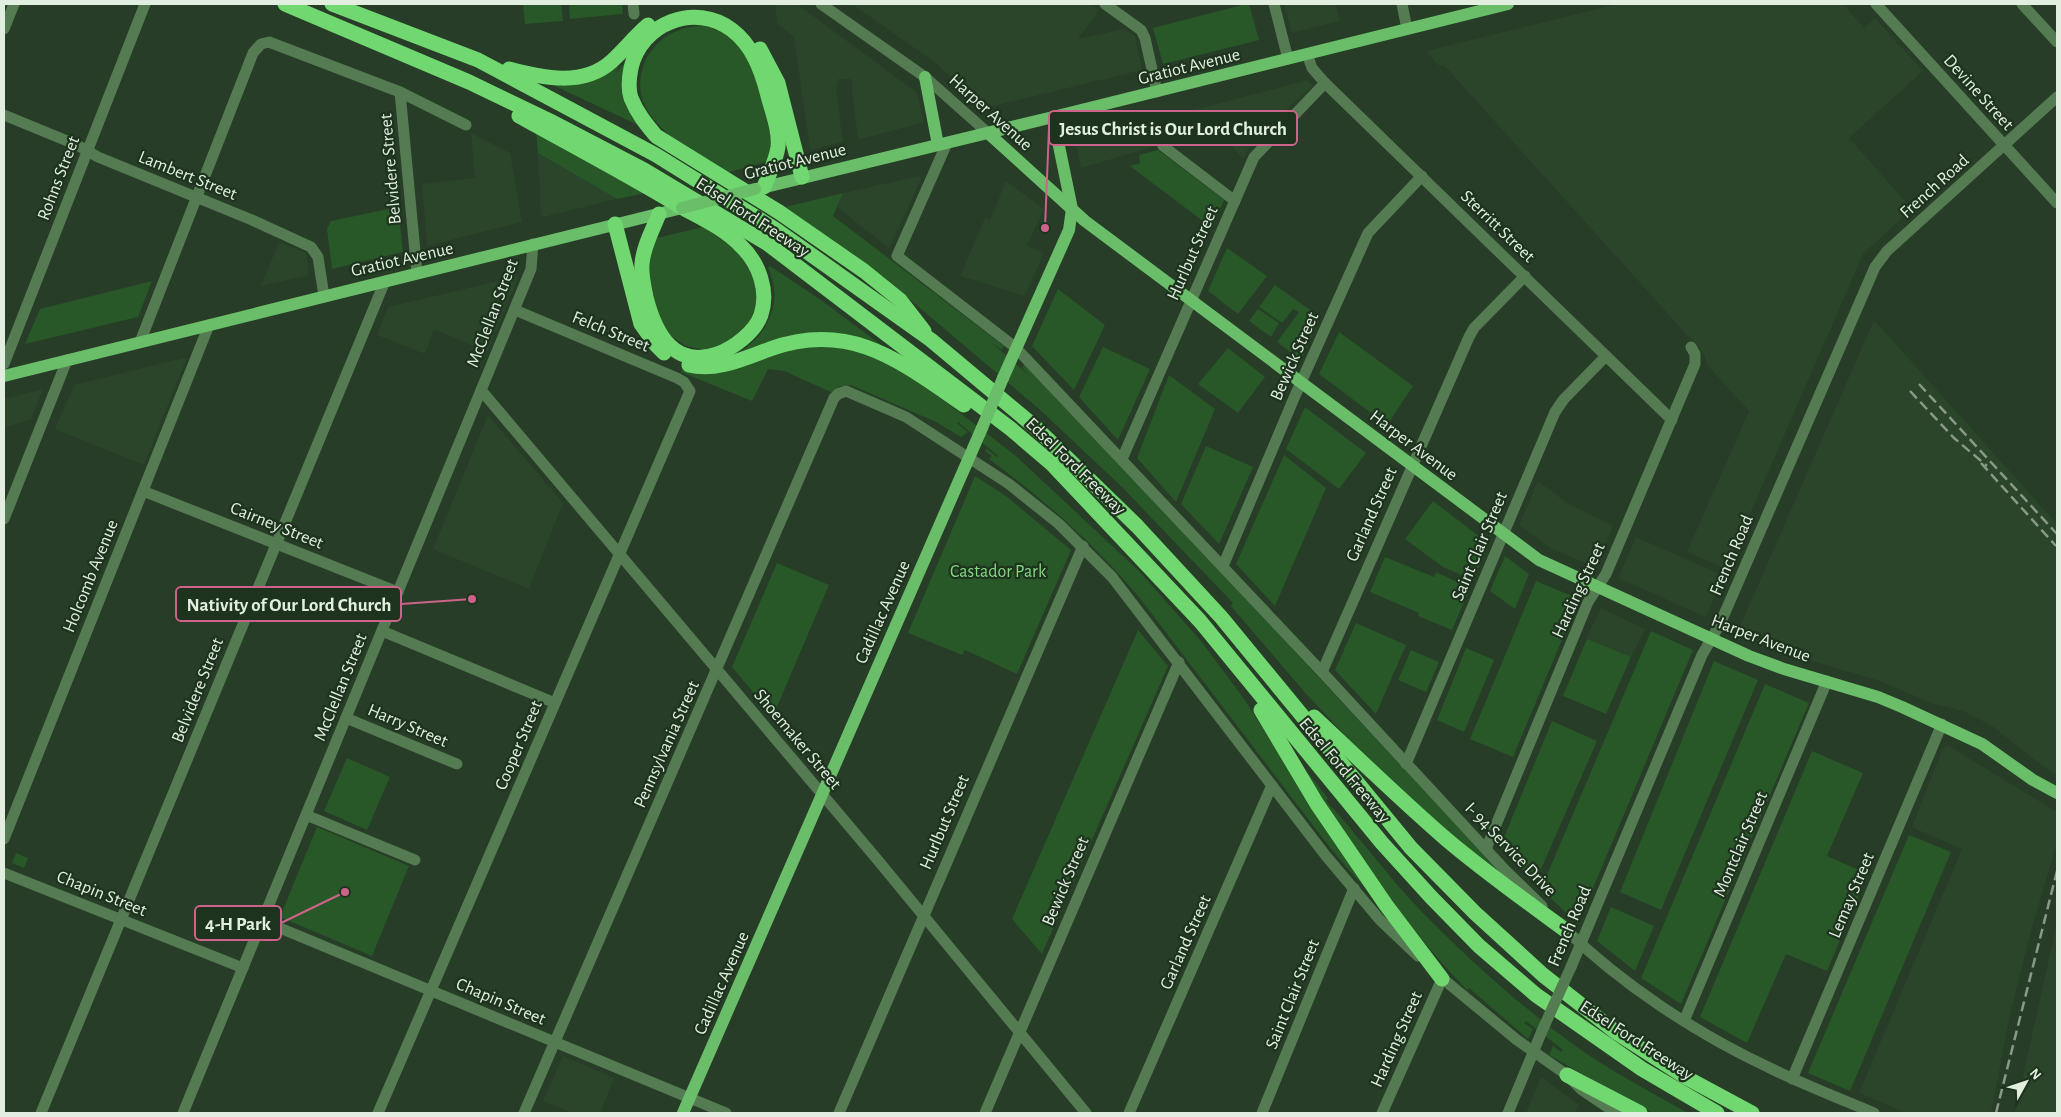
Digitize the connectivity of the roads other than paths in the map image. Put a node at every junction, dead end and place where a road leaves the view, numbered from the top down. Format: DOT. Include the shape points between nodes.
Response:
graph roads {
  1 [pos="14,4"];
  2 [pos="145,4"];
  3 [pos="285,4"];
  4 [pos="332,4"];
  5 [pos="821,4"];
  6 [pos="1105,4"];
  7 [pos="1274,4"];
  8 [pos="1402,4"];
  9 [pos="1508,4"];
  10 [pos="1876,4"];
  11 [pos="2022,4"];
  12 [pos="4,29"];
  13 [pos="1407,29"];
  14 [pos="2057,42"];
  15 [pos="1307,54"];
  16 [pos="1288,59"];
  17 [pos="478,60"];
  18 [pos="424,63"];
  19 [pos="925,77"];
  20 [pos="1325,83"];
  21 [pos="400,92"];
  22 [pos="1157,92"];
  23 [pos="2057,98"];
  24 [pos="4,115"];
  25 [pos="1053,117"];
  26 [pos="466,125"];
  27 [pos="988,133"];
  28 [pos="942,144"];
  29 [pos="1163,146"];
  30 [pos="2004,146"];
  31 [pos="87,151"];
  32 [pos="1422,176"];
  33 [pos="802,177"];
  34 [pos="760,188"];
  35 [pos="197,197"];
  36 [pos="1235,201"];
  37 [pos="2057,203"];
  38 [pos="1072,209"];
  39 [pos="664,213"];
  40 [pos="615,224"];
  41 [pos="533,244"];
  42 [pos="417,273"];
  43 [pos="1525,276"];
  44 [pos="385,281"];
  45 [pos="324,296"];
  46 [pos="1191,301"];
  47 [pos="515,310"];
  48 [pos="209,325"];
  49 [pos="931,340"];
  50 [pos="140,342"];
  51 [pos="1691,347"];
  52 [pos="1016,348"];
  53 [pos="1606,356"];
  54 [pos="67,360"];
  55 [pos="4,364"];
  56 [pos="4,376"];
  57 [pos="1301,383"];
  58 [pos="482,390"];
  59 [pos="690,391"];
  60 [pos="1672,420"];
  61 [pos="1011,429"];
  62 [pos="969,457"];
  63 [pos="1122,459"];
  64 [pos="1411,465"];
  65 [pos="143,491"];
  66 [pos="4,519"];
  67 [pos="1502,534"];
  68 [pos="277,544"];
  69 [pos="1083,546"];
  70 [pos="620,553"];
  71 [pos="1223,566"];
  72 [pos="1597,587"];
  73 [pos="398,592"];
  74 [pos="382,631"];
  75 [pos="1711,639"];
  76 [pos="1179,662"];
  77 [pos="1237,668"];
  78 [pos="717,670"];
  79 [pos="1322,672"];
  80 [pos="1273,678"];
  81 [pos="1827,681"];
  82 [pos="555,703"];
  83 [pos="346,718"];
  84 [pos="1942,724"];
  85 [pos="457,764"];
  86 [pos="1406,764"];
  87 [pos="1272,785"];
  88 [pos="2057,793"];
  89 [pos="822,794"];
  90 [pos="306,815"];
  91 [pos="4,839"];
  92 [pos="1486,849"];
  93 [pos="415,860"];
  94 [pos="4,873"];
  95 [pos="1354,888"];
  96 [pos="924,916"];
  97 [pos="121,920"];
  98 [pos="263,920"];
  99 [pos="1568,932"];
  100 [pos="1581,943"];
  101 [pos="243,968"];
  102 [pos="1442,979"];
  103 [pos="431,991"];
  104 [pos="1684,1021"];
  105 [pos="1021,1033"];
  106 [pos="555,1042"];
  107 [pos="1533,1051"];
  108 [pos="1567,1075"];
  109 [pos="1792,1079"];
  110 [pos="690,1098"];
  111 [pos="41,1113"];
  112 [pos="183,1113"];
  113 [pos="378,1113"];
  114 [pos="524,1113"];
  115 [pos="683,1113"];
  116 [pos="726,1113"];
  117 [pos="839,1113"];
  118 [pos="985,1113"];
  119 [pos="1086,1113"];
  120 [pos="1129,1113"];
  121 [pos="1262,1113"];
  122 [pos="1382,1113"];
  123 [pos="1508,1113"];
  124 [pos="1616,1113"];
  125 [pos="1640,1113"];
  126 [pos="1717,1113"];
  127 [pos="1752,1113"];
  128 [pos="1874,1113"];
  1 -- 12 [label="street"];
  2 -- 31 [label="street, Rohns Street"];
  3 -- 18 [label="highway, Edsel Ford Freeway"];
  4 -- 17 [label="highway, Edsel Ford Freeway"];
  5 -- 19 [label="street, Harper Avenue"];
  6 -- 22 [label="street" via="1140,30 1145,38"];
  7 -- 16 [label="street"];
  8 -- 13 [label="street"];
  9 -- 13 [label="main road, Gratiot Avenue"];
  10 -- 30 [label="street, Devine Street"];
  11 -- 14 [label="street"];
  13 -- 15 [label="main road, Gratiot Avenue"];
  15 -- 16 [label="main road, Gratiot Avenue"];
  15 -- 20 [label="street, Sterritt Street" via="1312,68"];
  16 -- 22 [label="main road, Gratiot Avenue"];
  17 -- 33 [label="highway" via="531,75 571,79 597,71 610,62 637,34 661,16 689,9 719,14 733,20 752,37 778,83"];
  17 -- 49 [label="highway, Edsel Ford Freeway" via="598,122 736,203"];
  18 -- 39 [label="highway" via="652,190 742,246 757,266 764,286 765,304 751,330 718,354 705,358 676,352 664,341 654,323 641,267 645,251"];
  18 -- 61 [label="highway, Edsel Ford Freeway" via="636,165 768,244"];
  19 -- 27 [label="street, Harper Avenue"];
  19 -- 28 [label="main road"];
  20 -- 32 [label="street, Sterritt Street"];
  20 -- 36 [label="street, Hurlbut Street" via="1258,151"];
  21 -- 26 [label="street"];
  21 -- 35 [label="street" via="265,42 252,53"];
  21 -- 42 [label="street, Belvidere Street"];
  22 -- 25 [label="main road, Gratiot Avenue"];
  23 -- 30 [label="street, French Road"];
  24 -- 31 [label="street, Lambert Street"];
  25 -- 27 [label="main road, Gratiot Avenue"];
  25 -- 38 [label="main road, Cadillac Avenue"];
  27 -- 28 [label="main road, Gratiot Avenue"];
  27 -- 38 [label="main road, Harper Avenue"];
  28 -- 33 [label="main road, Gratiot Avenue"];
  28 -- 52 [label="street, Edsel Ford Freeway" via="897,256"];
  29 -- 36 [label="street"];
  30 -- 37 [label="street, Devine Street"];
  30 -- 75 [label="street, French Road" via="1875,267"];
  31 -- 35 [label="street, Lambert Street"];
  31 -- 55 [label="street, Rohns Street"];
  32 -- 43 [label="street, Sterritt Street"];
  32 -- 57 [label="street, Bewick Street" via="1368,233"];
  33 -- 34 [label="main road, Gratiot Avenue"];
  34 -- 39 [label="main road, Gratiot Avenue, bridge"];
  34 -- 49 [label="highway" via="777,154 778,141 766,86 754,54 732,30 713,21 691,17 676,19 662,26 645,40 634,59 629,84 631,96 656,136 779,212 864,271 900,300"];
  35 -- 45 [label="street, Lambert Street" via="311,247 318,257"];
  35 -- 50 [label="street"];
  36 -- 46 [label="street, Hurlbut Street"];
  38 -- 46 [label="main road, Harper Avenue"];
  38 -- 52 [label="main road, Cadillac Avenue" via="1069,230"];
  39 -- 40 [label="main road, Gratiot Avenue"];
  40 -- 41 [label="main road, Gratiot Avenue"];
  40 -- 61 [label="highway" via="641,324 656,346 677,361 714,367 781,345 816,339 859,344 902,363 967,408"];
  41 -- 42 [label="main road, Gratiot Avenue"];
  41 -- 47 [label="street, McClellan Street" via="531,269"];
  42 -- 44 [label="main road, Gratiot Avenue"];
  43 -- 53 [label="street, Sterritt Street"];
  43 -- 64 [label="street, Garland Street" via="1468,337"];
  44 -- 45 [label="main road, Gratiot Avenue"];
  44 -- 68 [label="street, Belvidere Street"];
  45 -- 48 [label="main road, Gratiot Avenue"];
  46 -- 57 [label="main road, Harper Avenue"];
  46 -- 63 [label="street, Hurlbut Street"];
  47 -- 58 [label="street, McClellan Street"];
  47 -- 59 [label="street, Felch Street" via="677,378"];
  48 -- 50 [label="main road, Gratiot Avenue"];
  48 -- 65 [label="street, Holcomb Avenue"];
  49 -- 80 [label="highway, Edsel Ford Freeway" via="1035,427 1112,500 1221,616"];
  50 -- 54 [label="main road, Gratiot Avenue"];
  51 -- 60 [label="street, Harding Street" via="1695,364"];
  52 -- 62 [label="main road, Cadillac Avenue, bridge"];
  52 -- 63 [label="street, Edsel Ford Freeway"];
  53 -- 60 [label="street, Sterritt Street"];
  53 -- 67 [label="street, Saint Clair Street" via="1555,412"];
  54 -- 56 [label="main road, Gratiot Avenue"];
  54 -- 66 [label="street"];
  57 -- 64 [label="main road, Harper Avenue"];
  57 -- 71 [label="street, Bewick Street"];
  58 -- 70 [label="street, Shoemaker Street"];
  58 -- 73 [label="street, McClellan Street"];
  59 -- 70 [label="street, Cooper Street"];
  60 -- 72 [label="street, Harding Street" via="1606,574"];
  61 -- 77 [label="highway, Edsel Ford Freeway" via="1052,464 1116,531 1200,622"];
  62 -- 69 [label="street" via="1032,501"];
  62 -- 78 [label="street, Pennsylvania Street" via="906,417 849,392 834,398"];
  62 -- 89 [label="main road, Cadillac Avenue"];
  63 -- 71 [label="street, Edsel Ford Freeway"];
  64 -- 67 [label="main road, Harper Avenue"];
  64 -- 79 [label="street, Garland Street"];
  65 -- 68 [label="street, Cairney Street"];
  65 -- 91 [label="street, Holcomb Avenue"];
  67 -- 72 [label="main road, Harper Avenue" via="1539,560"];
  67 -- 86 [label="street, Saint Clair Street"];
  68 -- 73 [label="street, Cairney Street"];
  68 -- 97 [label="street, Belvidere Street"];
  69 -- 76 [label="street" via="1112,577"];
  69 -- 96 [label="street, Hurlbut Street"];
  70 -- 78 [label="street, Shoemaker Street"];
  70 -- 82 [label="street, Cooper Street"];
  71 -- 79 [label="street, Edsel Ford Freeway"];
  72 -- 75 [label="main road, Harper Avenue"];
  72 -- 92 [label="street, Harding Street"];
  73 -- 74 [label="street, McClellan Street"];
  74 -- 82 [label="street"];
  74 -- 83 [label="street, McClellan Street"];
  75 -- 81 [label="main road, Harper Avenue" via="1766,663"];
  75 -- 100 [label="street, French Road"];
  76 -- 87 [label="street"];
  76 -- 105 [label="street, Bewick Street"];
  77 -- 102 [label="highway" via="1317,804"];
  77 -- 126 [label="highway, Edsel Ford Freeway" via="1382,843 1479,946 1536,995 1642,1069"];
  78 -- 89 [label="street, Shoemaker Street"];
  78 -- 106 [label="street, Pennsylvania Street"];
  79 -- 86 [label="street, I- 94 Service Drive"];
  80 -- 99 [label="highway" via="1440,834"];
  80 -- 127 [label="highway, Edsel Ford Freeway" via="1411,848 1543,975 1618,1033 1687,1078"];
  81 -- 84 [label="main road, Harper Avenue" via="1878,697"];
  81 -- 104 [label="street, Montclair Street"];
  82 -- 103 [label="street, Cooper Street"];
  83 -- 85 [label="street, Harry Street"];
  83 -- 90 [label="street, McClellan Street"];
  84 -- 88 [label="main road, Harper Avenue" via="1982,744"];
  84 -- 109 [label="street, Lemay Street"];
  86 -- 92 [label="street, I- 94 Service Drive"];
  87 -- 95 [label="street"];
  87 -- 120 [label="street, Garland Street"];
  89 -- 96 [label="street, Shoemaker Street"];
  89 -- 110 [label="main road, Cadillac Avenue"];
  90 -- 93 [label="street"];
  90 -- 98 [label="street, McClellan Street"];
  92 -- 99 [label="street, I- 94 Service Drive"];
  94 -- 97 [label="street, Chapin Street"];
  95 -- 102 [label="street" via="1380,920"];
  95 -- 121 [label="street, Saint Clair Street"];
  96 -- 105 [label="street, Shoemaker Street"];
  96 -- 117 [label="street, Hurlbut Street"];
  97 -- 101 [label="street, Chapin Street"];
  97 -- 111 [label="street, Belvidere Street"];
  98 -- 101 [label="street, McClellan Street"];
  98 -- 103 [label="street, Chapin Street"];
  99 -- 100 [label="street, I- 94 Service Drive"];
  100 -- 104 [label="street, I- 94 Service Drive"];
  100 -- 107 [label="street, French Road, bridge"];
  101 -- 112 [label="street, McClellan Street"];
  102 -- 107 [label="street"];
  102 -- 122 [label="street, Harding Street"];
  103 -- 106 [label="street, Chapin Street"];
  103 -- 113 [label="street, Cooper Street"];
  104 -- 109 [label="street, I- 94 Service Drive"];
  105 -- 118 [label="street, Bewick Street"];
  105 -- 119 [label="street, Shoemaker Street"];
  106 -- 110 [label="street, Chapin Street"];
  106 -- 114 [label="street, Pennsylvania Street"];
  107 -- 108 [label="street"];
  107 -- 123 [label="street, French Road"];
  108 -- 124 [label="street" via="1582,1090"];
  108 -- 125 [label="highway"];
  109 -- 128 [label="street, I- 94 Service Drive"];
  110 -- 115 [label="main road, Cadillac Avenue"];
  110 -- 116 [label="street, Chapin Street"];
}
